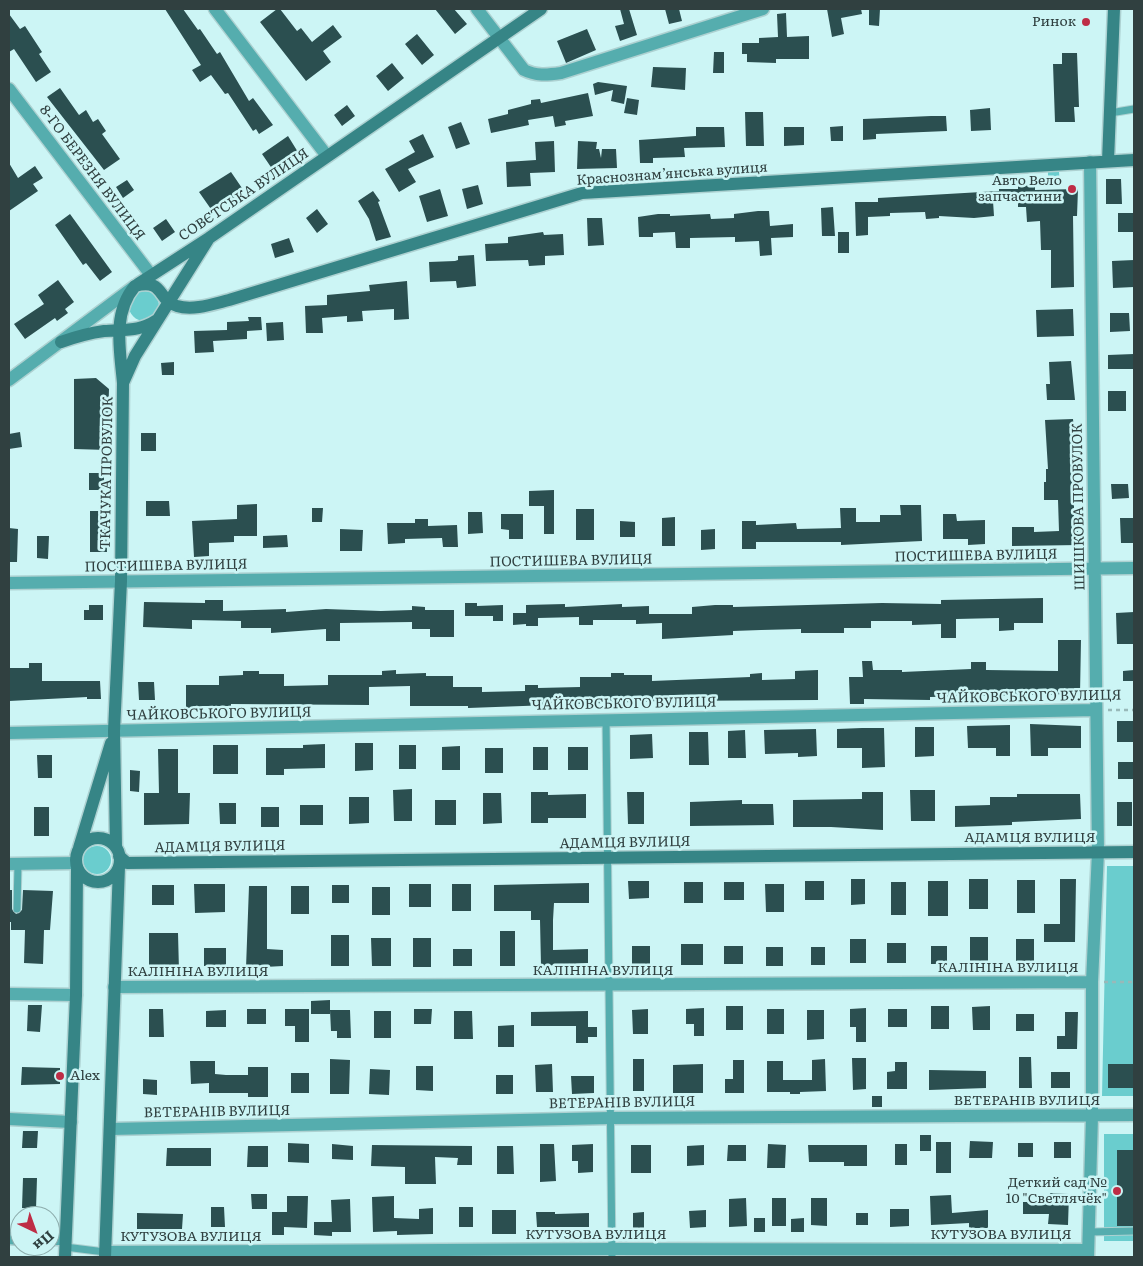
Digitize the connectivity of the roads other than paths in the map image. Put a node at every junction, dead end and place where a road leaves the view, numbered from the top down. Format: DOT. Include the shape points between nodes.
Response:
graph roads {
  1 [pos="215,9"];
  2 [pos="477,9"];
  3 [pos="541,9"];
  4 [pos="763,9"];
  5 [pos="1114,9"];
  6 [pos="499,38"];
  7 [pos="9,89"];
  8 [pos="1134,109"];
  9 [pos="1110,113"];
  10 [pos="327,156"];
  11 [pos="1134,160"];
  12 [pos="1108,161"];
  13 [pos="1090,162"];
  14 [pos="209,238"];
  15 [pos="151,275"];
  16 [pos="135,286"];
  17 [pos="169,302"];
  18 [pos="158,320"];
  19 [pos="119,331"];
  20 [pos="61,342"];
  21 [pos="9,380"];
  22 [pos="123,383"];
  23 [pos="1134,568"];
  24 [pos="1096,569"];
  25 [pos="121,581"];
  26 [pos="9,583"];
  27 [pos="1096,710"];
  28 [pos="606,719"];
  29 [pos="114,731"];
  30 [pos="9,733"];
  31 [pos="79,848"];
  32 [pos="1098,852"];
  33 [pos="1134,852"];
  34 [pos="118,856"];
  35 [pos="608,858"];
  36 [pos="14,864"];
  37 [pos="76,866"];
  38 [pos="17,909"];
  39 [pos="1092,982"];
  40 [pos="611,986"];
  41 [pos="114,987"];
  42 [pos="9,994"];
  43 [pos="76,995"];
  44 [pos="1134,1115"];
  45 [pos="1092,1116"];
  46 [pos="611,1118"];
  47 [pos="9,1119"];
  48 [pos="71,1122"];
  49 [pos="110,1129"];
  50 [pos="1134,1231"];
  51 [pos="1089,1232"];
  52 [pos="65,1248"];
  53 [pos="612,1253"];
  54 [pos="1088,1254"];
  55 [pos="105,1255"];
  1 -- 10 [label="street"];
  2 -- 6 [label="street"];
  3 -- 6 [label="street, СОВЄТСЬКА ВУЛИЦЯ"];
  4 -- 6 [label="street" via="561,73 542,75 524,70"];
  5 -- 9 [label="street"];
  6 -- 10 [label="street, СОВЄТСЬКА ВУЛИЦЯ"];
  7 -- 15 [label="street, 8-ГО БЕРЕЗНЯ ВУЛИЦЯ"];
  8 -- 9 [label="lane"];
  9 -- 12 [label="street"];
  10 -- 14 [label="street, СОВЄТСЬКА ВУЛИЦЯ"];
  11 -- 12 [label="street, Краснознамʼянська вулиця"];
  12 -- 13 [label="street, Краснознамʼянська вулиця"];
  13 -- 17 [label="street, Краснознамʼянська вулиця" via="582,193 229,300 182,308"];
  13 -- 24 [label="street, ШИШКОВА ПРОВУЛОК"];
  14 -- 15 [label="street, СОВЄТСЬКА ВУЛИЦЯ"];
  14 -- 17 [label="street, ТКАЧУКА ПРОВУЛОК"];
  15 -- 16 [label="street, СОВЄТСЬКА ВУЛИЦЯ"];
  16 -- 17 [label="street" via="146,283 155,286"];
  16 -- 19 [label="street" via="122,305"];
  16 -- 20 [label="street, СОВЄТСЬКА ВУЛИЦЯ"];
  17 -- 18 [label="street, ТКАЧУКА ПРОВУЛОК"];
  18 -- 19 [label="street" via="146,327"];
  18 -- 22 [label="street, ТКАЧУКА ПРОВУЛОК" via="135,356"];
  19 -- 20 [label="street" via="94,332"];
  19 -- 22 [label="street"];
  20 -- 21 [label="street, СОВЄТСЬКА ВУЛИЦЯ"];
  22 -- 25 [label="street, ТКАЧУКА ПРОВУЛОК"];
  23 -- 24 [label="street, ПОСТИШЕВА ВУЛИЦЯ"];
  24 -- 25 [label="street, ПОСТИШЕВА ВУЛИЦЯ"];
  24 -- 27 [label="street, ШИШКОВА ПРОВУЛОК"];
  25 -- 26 [label="street, ПОСТИШЕВА ВУЛИЦЯ"];
  25 -- 29 [label="street, ТКАЧУКА ПРОВУЛОК"];
  27 -- 28 [label="street, ЧАЙКОВСЬКОГО ВУЛИЦЯ"];
  27 -- 32 [label="street, ШИШКОВА ПРОВУЛОК"];
  28 -- 29 [label="street, ЧАЙКОВСЬКОГО ВУЛИЦЯ"];
  28 -- 35 [label="lane"];
  29 -- 30 [label="street, ЧАЙКОВСЬКОГО ВУЛИЦЯ"];
  29 -- 31 [label="street"];
  29 -- 34 [label="street"];
  31 -- 34 [label="street" via="97,838 104,839"];
  31 -- 37 [label="street"];
  32 -- 33 [label="street, АДАМЦЯ ВУЛИЦЯ"];
  32 -- 35 [label="street, АДАМЦЯ ВУЛИЦЯ"];
  32 -- 39 [label="street, ШИШКОВА ПРОВУЛОК"];
  34 -- 35 [label="street, АДАМЦЯ ВУЛИЦЯ" via="128,863"];
  34 -- 37 [label="street" via="112,877 99,882 86,879"];
  34 -- 41 [label="street"];
  35 -- 40 [label="lane"];
  36 -- 37 [label="street"];
  36 -- 38 [label="lane"];
  37 -- 43 [label="street"];
  39 -- 40 [label="street, КАЛІНІНА ВУЛИЦЯ"];
  39 -- 45 [label="street, ШИШКОВА ПРОВУЛОК"];
  40 -- 41 [label="street, КАЛІНІНА ВУЛИЦЯ"];
  40 -- 46 [label="lane"];
  41 -- 49 [label="street"];
  42 -- 43 [label="street"];
  43 -- 48 [label="street"];
  44 -- 45 [label="street, ВЕТЕРАНІВ ВУЛИЦЯ"];
  45 -- 46 [label="street, ВЕТЕРАНІВ ВУЛИЦЯ"];
  45 -- 51 [label="street, ШИШКОВА ПРОВУЛОК"];
  46 -- 49 [label="street, ВЕТЕРАНІВ ВУЛИЦЯ"];
  46 -- 53 [label="lane"];
  47 -- 48 [label="street"];
  48 -- 52 [label="street"];
  49 -- 55 [label="street"];
  50 -- 51 [label="lane"];
  51 -- 54 [label="street, ШИШКОВА ПРОВУЛОК"];
  52 -- 55 [label="lane"];
  53 -- 54 [label="street, КУТУЗОВА ВУЛИЦЯ"];
  53 -- 55 [label="street, КУТУЗОВА ВУЛИЦЯ"];
}
